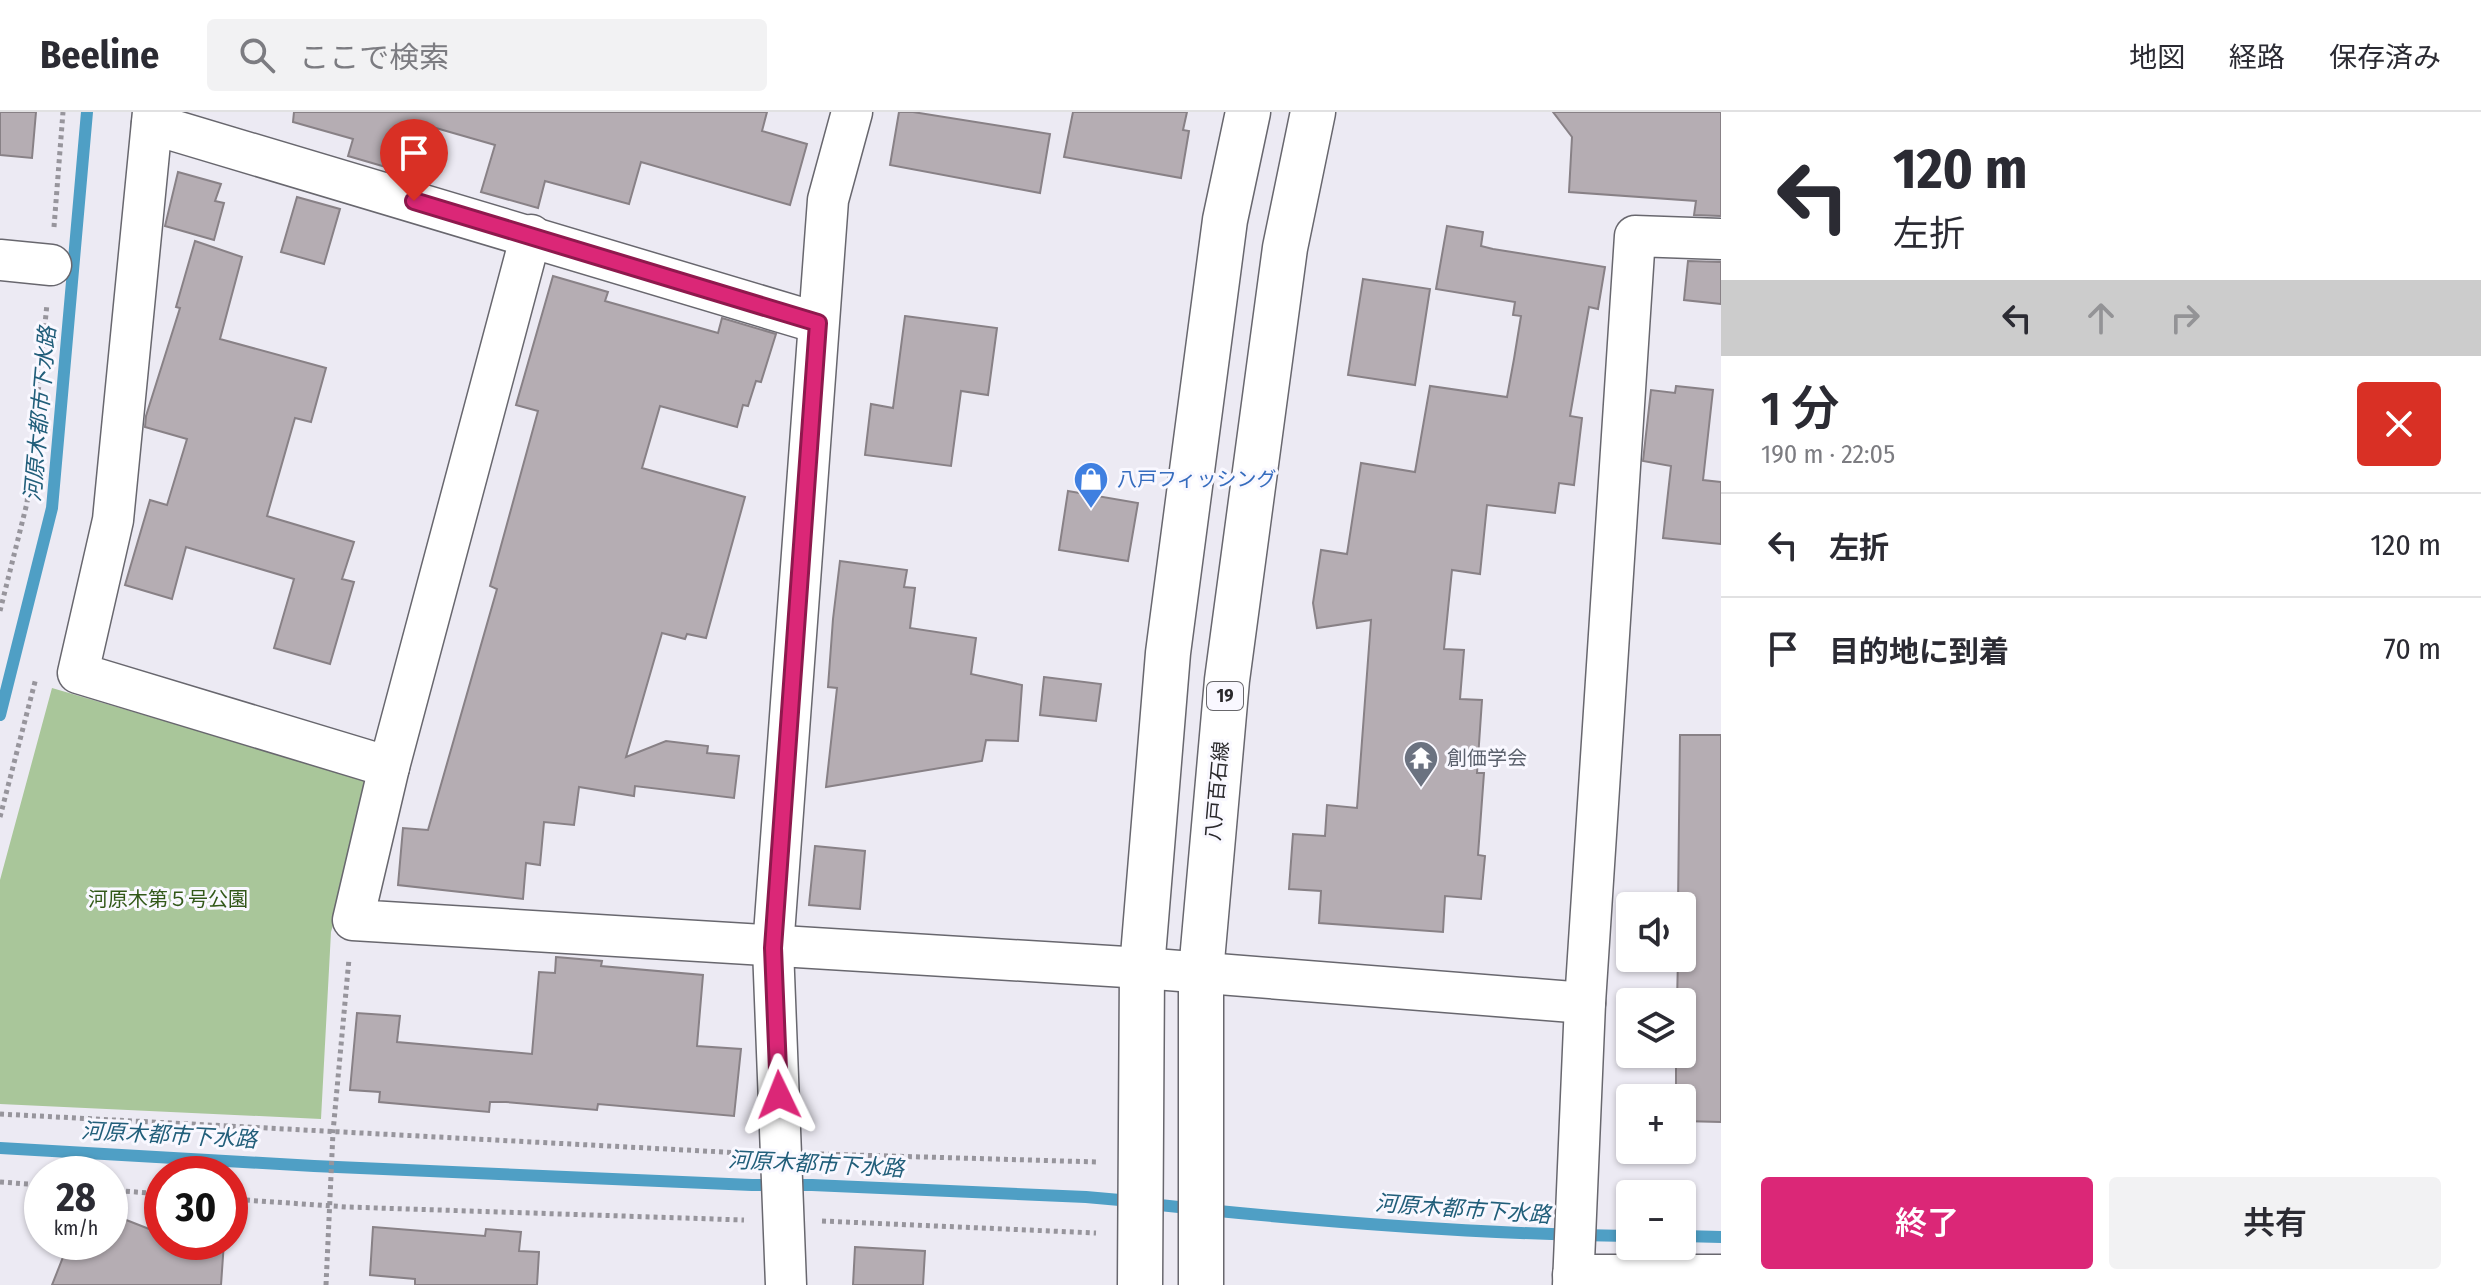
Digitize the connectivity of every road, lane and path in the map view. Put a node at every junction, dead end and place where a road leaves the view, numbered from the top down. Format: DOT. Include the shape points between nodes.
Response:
graph roads {
  1 [pos="63,112"];
  2 [pos="852,112"];
  3 [pos="1248,112"];
  4 [pos="1313,112"];
  5 [pos="153,118"];
  6 [pos="531,235"];
  7 [pos="1721,239"];
  8 [pos="0,260"];
  9 [pos="51,265"];
  10 [pos="818,323"];
  11 [pos="0,611"];
  12 [pos="39,666"];
  13 [pos="389,767"];
  14 [pos="0,817"];
  15 [pos="353,920"];
  16 [pos="773,948"];
  17 [pos="1142,968"];
  18 [pos="1201,972"];
  19 [pos="1585,1003"];
  20 [pos="0,1114"];
  21 [pos="333,1132"];
  22 [pos="781,1154"];
  23 [pos="1108,1162"];
  24 [pos="0,1182"];
  25 [pos="24,1184"];
  26 [pos="248,1200"];
  27 [pos="329,1206"];
  28 [pos="783,1215"];
  29 [pos="1108,1233"];
  30 [pos="1721,1275"];
  31 [pos="1573,1280"];
  32 [pos="326,1285"];
  33 [pos="786,1285"];
  34 [pos="1140,1285"];
  35 [pos="1201,1285"];
  1 -- 9 [label="path"];
  2 -- 10 [label="street" via="828,200"];
  3 -- 17 [label="main road" via="1225,220 1168,653"];
  4 -- 18 [label="main road, 八戸百石線 / 19" via="1285,248 1227,680"];
  5 -- 6 [label="street"];
  5 -- 13 [label="street" via="113,520 78,673"];
  6 -- 10 [label="street"];
  6 -- 13 [label="street"];
  7 -- 19 [label="street" via="1635,236"];
  8 -- 9 [label="street"];
  9 -- 11 [label="path" via="27,503"];
  10 -- 16 [label="street"];
  12 -- 14 [label="path"];
  13 -- 15 [label="street"];
  15 -- 16 [label="street"];
  15 -- 21 [label="path"];
  16 -- 17 [label="street"];
  16 -- 22 [label="street"];
  17 -- 18 [label="street"];
  17 -- 34 [label="main road"];
  18 -- 19 [label="street"];
  18 -- 35 [label="main road, 八戸百石線 / 19"];
  19 -- 31 [label="street"];
  20 -- 21 [label="path"];
  21 -- 22 [label="path"];
  21 -- 27 [label="path"];
  22 -- 23 [label="path"];
  22 -- 28 [label="street"];
  24 -- 25 [label="path"];
  26 -- 27 [label="path"];
  27 -- 28 [label="path"];
  27 -- 32 [label="path"];
  28 -- 29 [label="path"];
  28 -- 33 [label="street"];
  30 -- 31 [label="street"];
}
